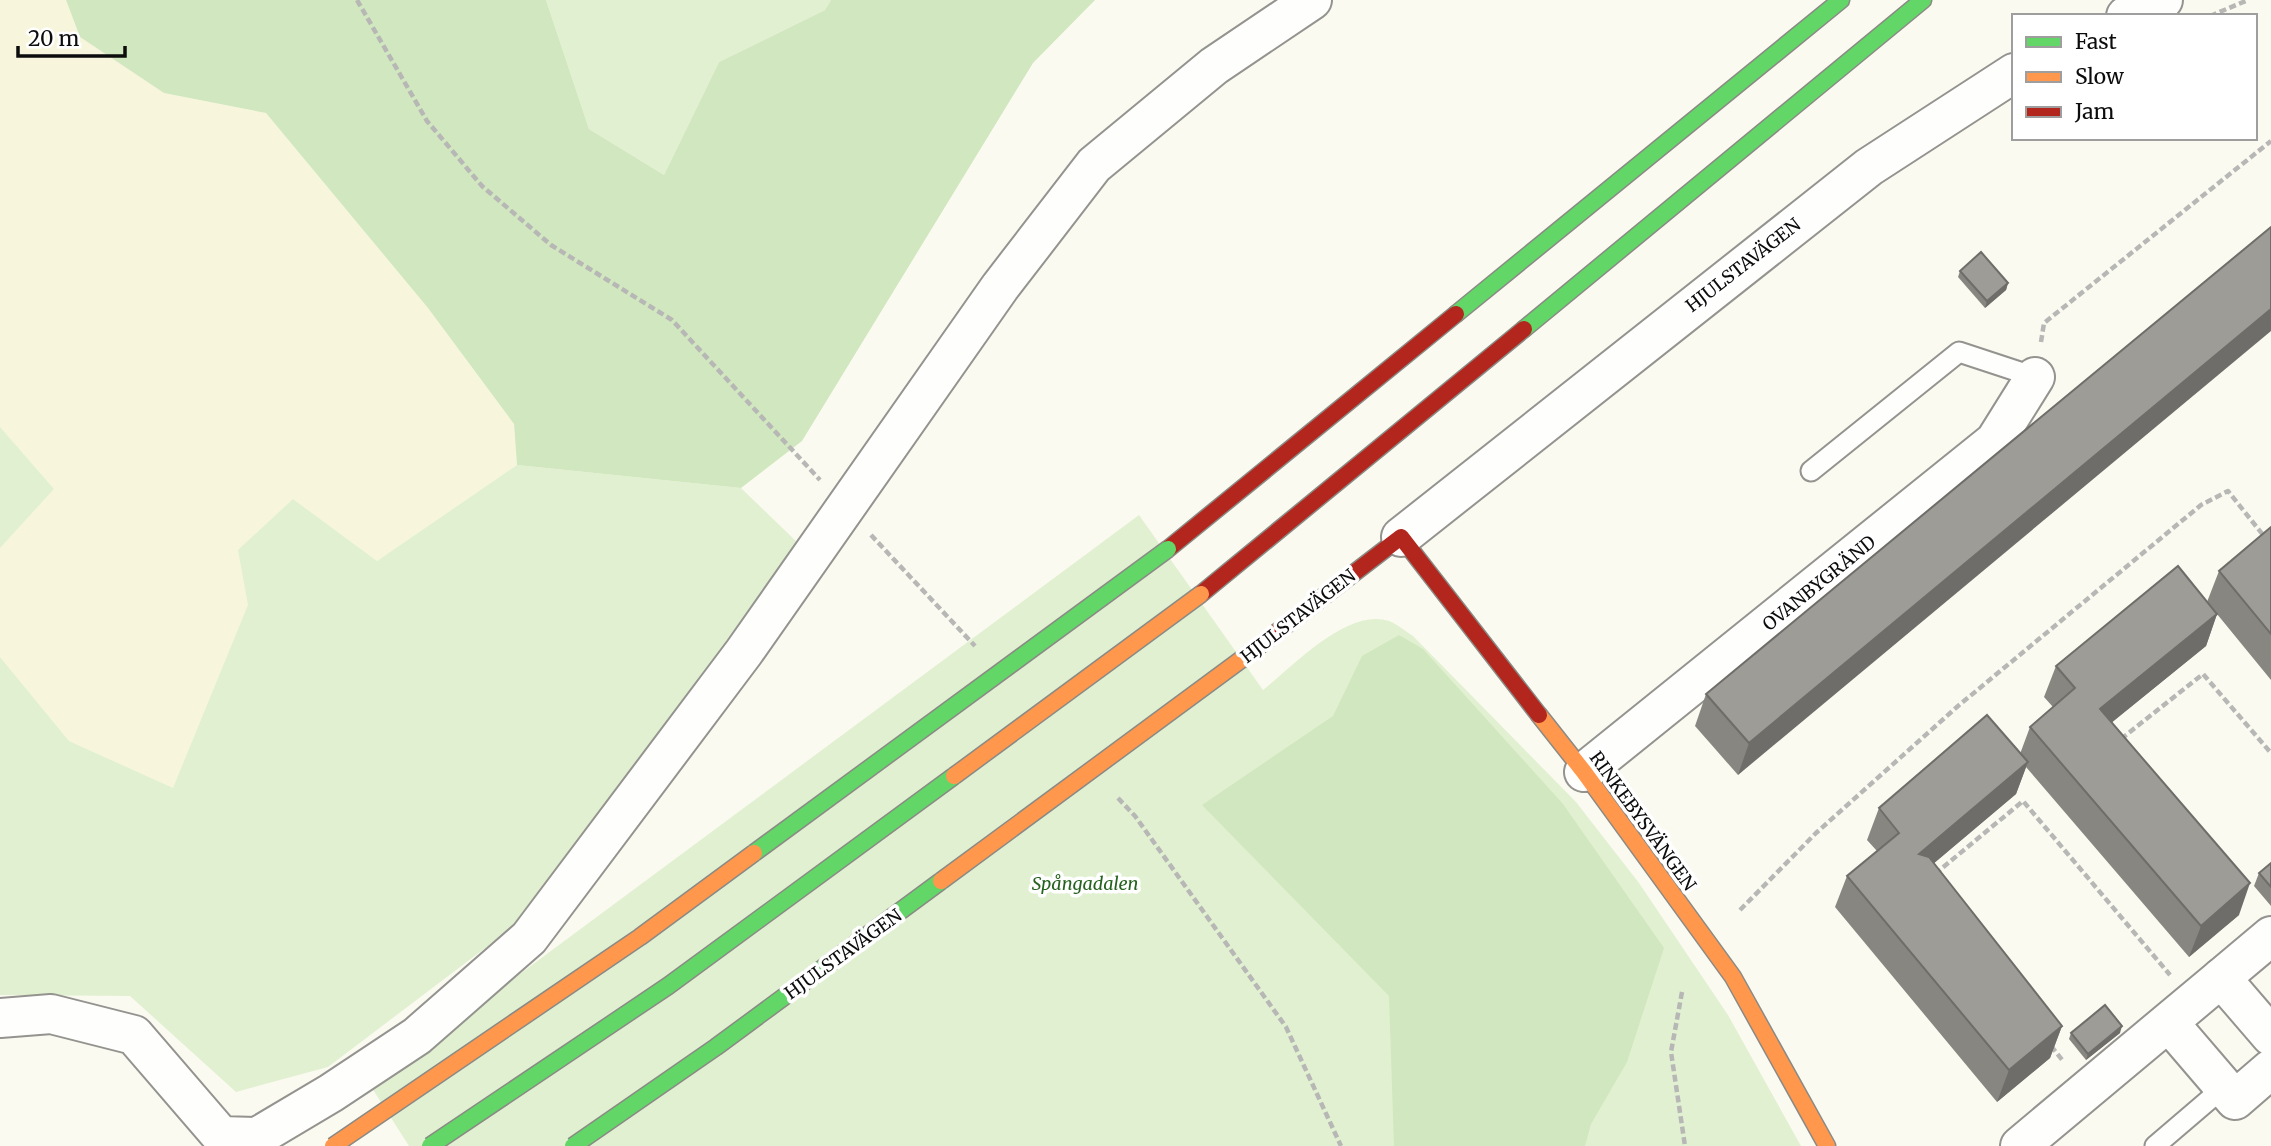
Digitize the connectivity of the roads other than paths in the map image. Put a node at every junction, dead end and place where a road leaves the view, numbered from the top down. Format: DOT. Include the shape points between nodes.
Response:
graph roads {
  1 [pos="1312,0"];
  2 [pos="1841,0"];
  3 [pos="1923,0"];
  4 [pos="2163,0"];
  5 [pos="2131,14"];
  6 [pos="2012,75"];
  7 [pos="2035,377"];
  8 [pos="1811,471"];
  9 [pos="1401,537"];
  10 [pos="1584,772"];
  11 [pos="2271,936"];
  12 [pos="2194,1001"];
  13 [pos="0,1018"];
  14 [pos="2271,1036"];
  15 [pos="2271,1069"];
  16 [pos="2224,1087"];
  17 [pos="224,1141"];
  18 [pos="333,1146"];
  19 [pos="430,1146"];
  20 [pos="573,1146"];
  21 [pos="1827,1146"];
  22 [pos="2020,1146"];
  23 [pos="2155,1146"];
  1 -- 17 [label="street" via="1214,66 1094,165 1000,287 744,652 529,938 417,1036 257,1137"];
  2 -- 18 [label="main road, bridge" via="1168,549 640,937"];
  3 -- 19 [label="main road, bridge" via="1201,594 668,986"];
  4 -- 5 [label="street"];
  6 -- 9 [label="street, HJULSTAVÄGEN" via="1869,167"];
  7 -- 8 [label="lane" via="1959,352"];
  7 -- 10 [label="street, OVANBYGRÄND" via="1995,441"];
  9 -- 10 [label="main road, RINKEBYSVÄNGEN"];
  9 -- 20 [label="main road, HJULSTAVÄGEN, bridge" via="716,1047"];
  10 -- 21 [label="main road, RINKEBYSVÄNGEN" via="1733,977"];
  11 -- 12 [label="street"];
  12 -- 14 [label="street"];
  12 -- 16 [label="street"];
  12 -- 22 [label="street"];
  13 -- 17 [label="street" via="51,1014 134,1035"];
  15 -- 16 [label="street" via="2235,1100"];
  16 -- 23 [label="lane"];
}
